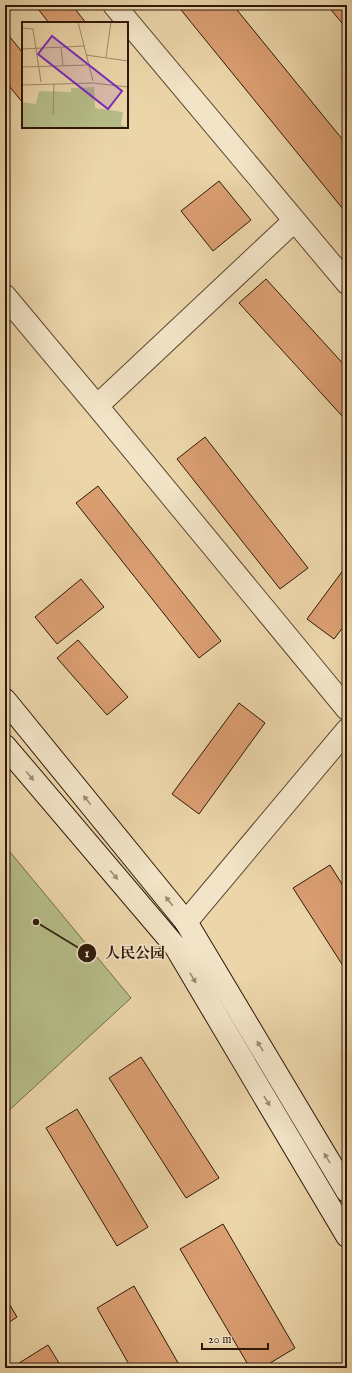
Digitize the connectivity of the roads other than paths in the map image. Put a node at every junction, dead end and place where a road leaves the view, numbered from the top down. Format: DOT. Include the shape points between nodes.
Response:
graph roads {
  1 [pos="114,5"];
  2 [pos="294,221"];
  3 [pos="347,283"];
  4 [pos="5,296"];
  5 [pos="97,406"];
  6 [pos="5,700"];
  7 [pos="347,709"];
  8 [pos="347,730"];
  9 [pos="5,746"];
  10 [pos="186,922"];
  11 [pos="347,1191"];
  12 [pos="347,1236"];
  1 -- 2 [label="street"];
  2 -- 3 [label="street"];
  2 -- 5 [label="street"];
  4 -- 5 [label="street"];
  5 -- 7 [label="street"];
  10 -- 6 [label="street, one-way"];
  8 -- 10 [label="street"];
  9 -- 12 [label="street, one-way" via="175,946"];
  11 -- 10 [label="street, one-way"];
}
